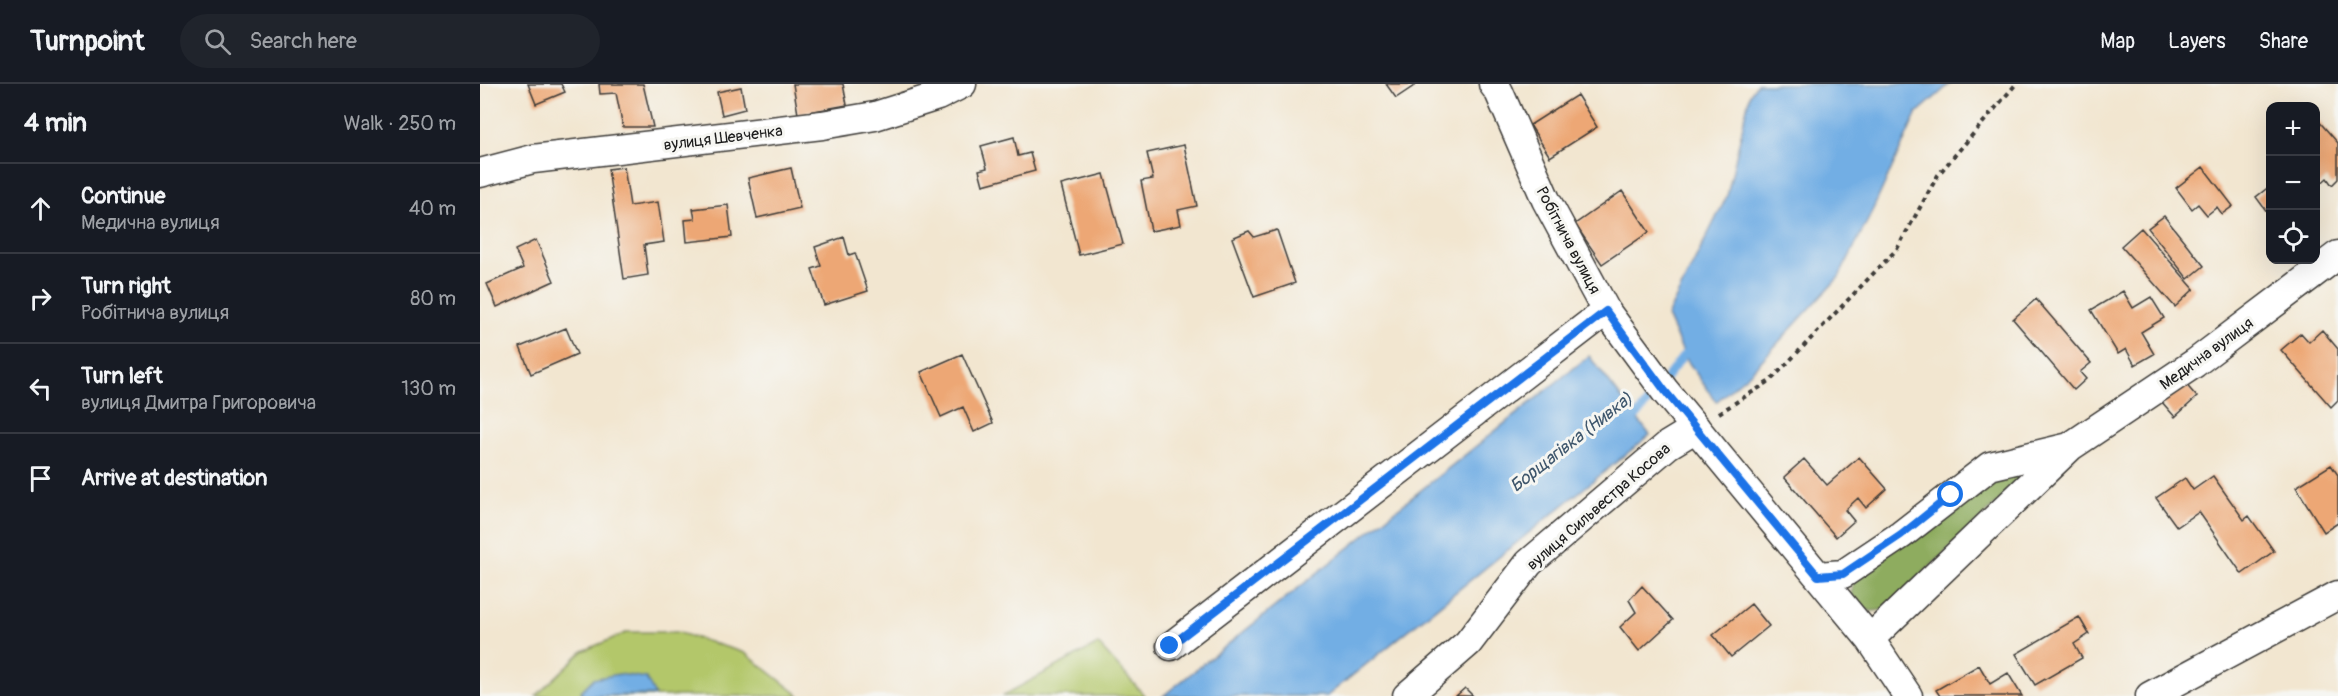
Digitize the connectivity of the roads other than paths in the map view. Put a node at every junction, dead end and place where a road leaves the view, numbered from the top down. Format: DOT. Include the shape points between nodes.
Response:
graph roads {
  1 [pos="962,84"];
  2 [pos="1492,84"];
  3 [pos="480,173"];
  4 [pos="2338,255"];
  5 [pos="1606,311"];
  6 [pos="1696,428"];
  7 [pos="2071,446"];
  8 [pos="1818,576"];
  9 [pos="2338,595"];
  10 [pos="1870,639"];
  11 [pos="1170,646"];
  12 [pos="1407,696"];
  13 [pos="1908,696"];
  14 [pos="2150,696"];
  1 -- 3 [label="street, вулиця Шевченка" via="875,116 533,159"];
  2 -- 5 [label="street, Робітнича вулиця" via="1546,200"];
  4 -- 7 [label="street, Медична вулиця" via="2195,363"];
  5 -- 6 [label="street, Робітнича вулиця"];
  5 -- 11 [label="street"];
  6 -- 8 [label="street, Робітнича вулиця"];
  6 -- 12 [label="street, вулиця Сильвестра Косова" via="1668,445 1529,563 1468,643"];
  7 -- 8 [label="street, Медична вулиця" via="1990,466 1843,574"];
  7 -- 10 [label="street, Медична вулиця"];
  8 -- 10 [label="street, Робітнича вулиця"];
  9 -- 14 [label="street"];
  10 -- 13 [label="street, Робітнича вулиця"];
}
